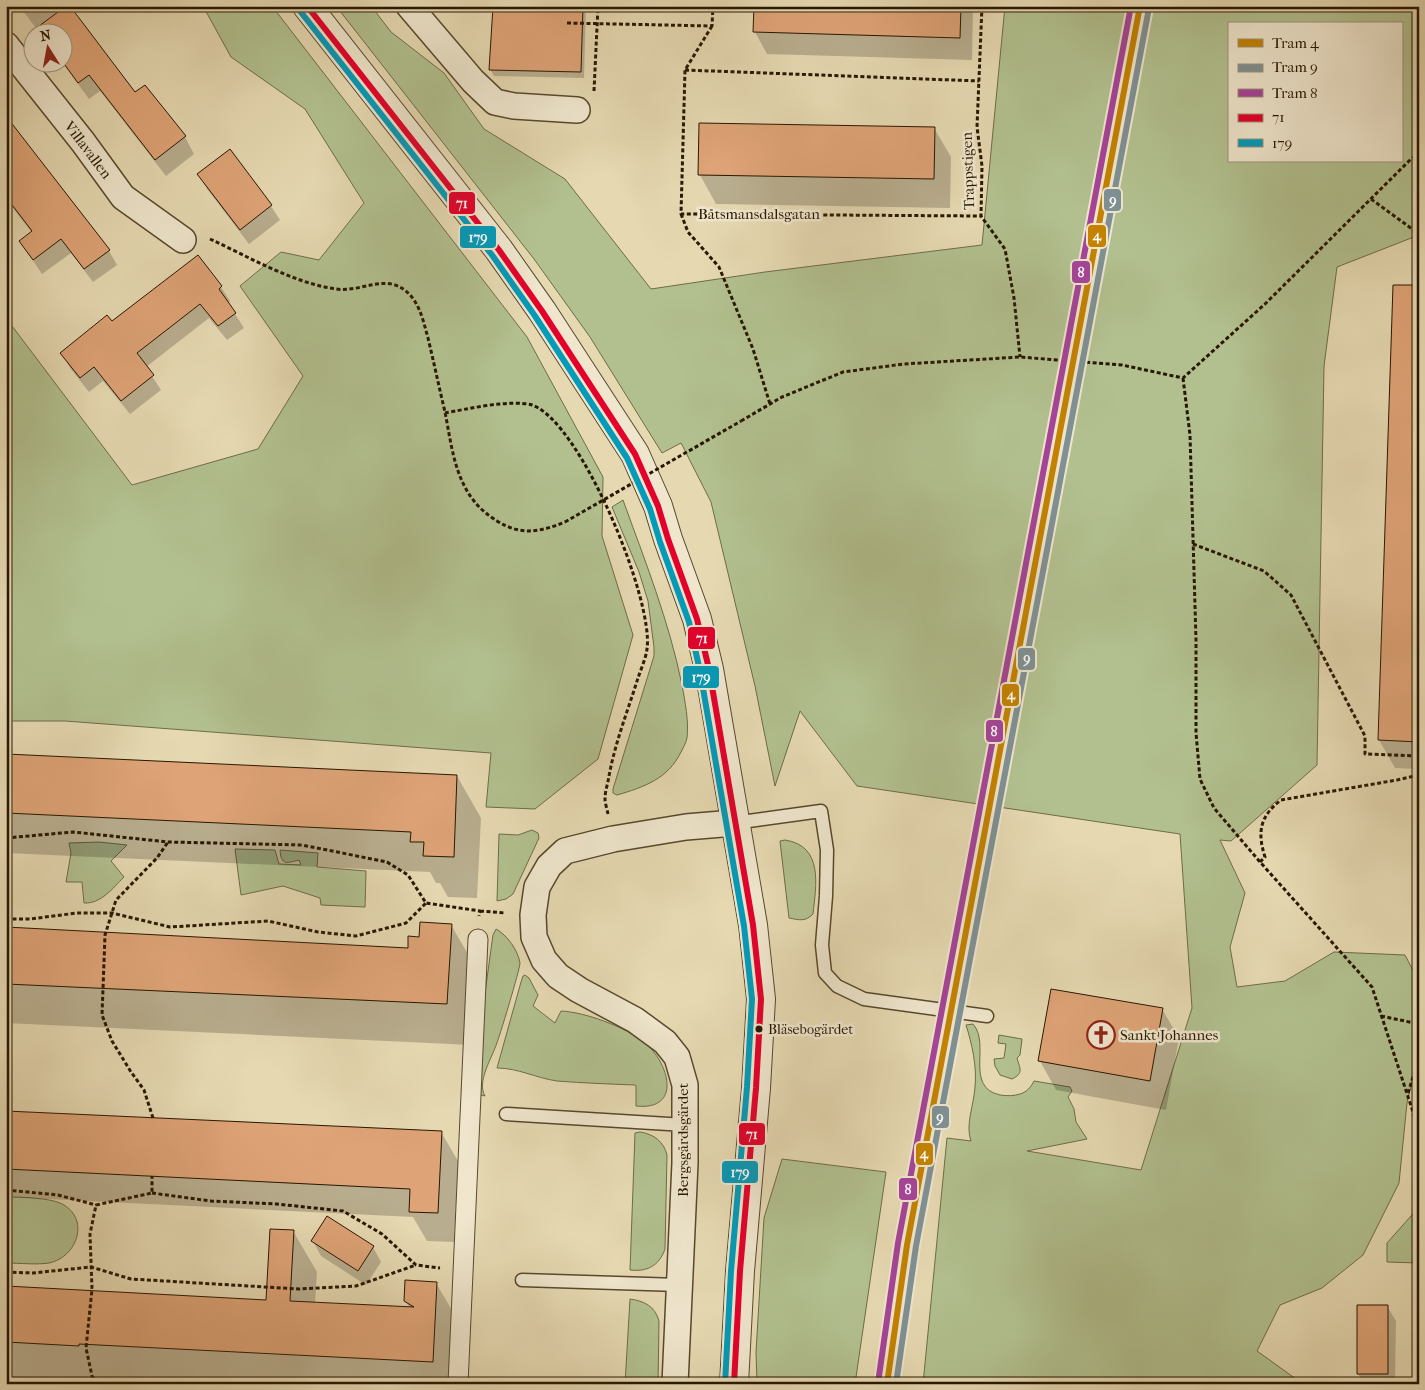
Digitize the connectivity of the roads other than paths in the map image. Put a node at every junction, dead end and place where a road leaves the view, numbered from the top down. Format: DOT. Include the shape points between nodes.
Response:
graph roads {
  1 [pos="307,6"];
  2 [pos="409,6"];
  3 [pos="6,45"];
  4 [pos="577,110"];
  5 [pos="183,240"];
  6 [pos="734,822"];
  7 [pos="478,940"];
  8 [pos="987,1016"];
  9 [pos="506,1114"];
  10 [pos="685,1125"];
  11 [pos="522,1280"];
  12 [pos="679,1285"];
  13 [pos="458,1384"];
  14 [pos="675,1384"];
  15 [pos="734,1384"];
  1 -- 6 [label="street" via="498,250 542,311 635,454 658,506 698,619"];
  2 -- 4 [label="street" via="473,81 496,102"];
  3 -- 5 [label="street, Villavallen" via="123,198"];
  6 -- 8 [label="lane" via="821,811 827,850 822,944 825,973 837,986 864,999"];
  6 -- 10 [label="street, Bergsgårdsgärdet" via="613,839 565,851 537,886 534,937 544,960 558,976 579,990 636,1020 665,1042 678,1057 685,1085"];
  6 -- 15 [label="street" via="761,1000"];
  7 -- 13 [label="street"];
  9 -- 10 [label="lane"];
  10 -- 12 [label="street, Bergsgårdsgärdet"];
  11 -- 12 [label="lane"];
  12 -- 14 [label="street, Bergsgårdsgärdet"];
}
